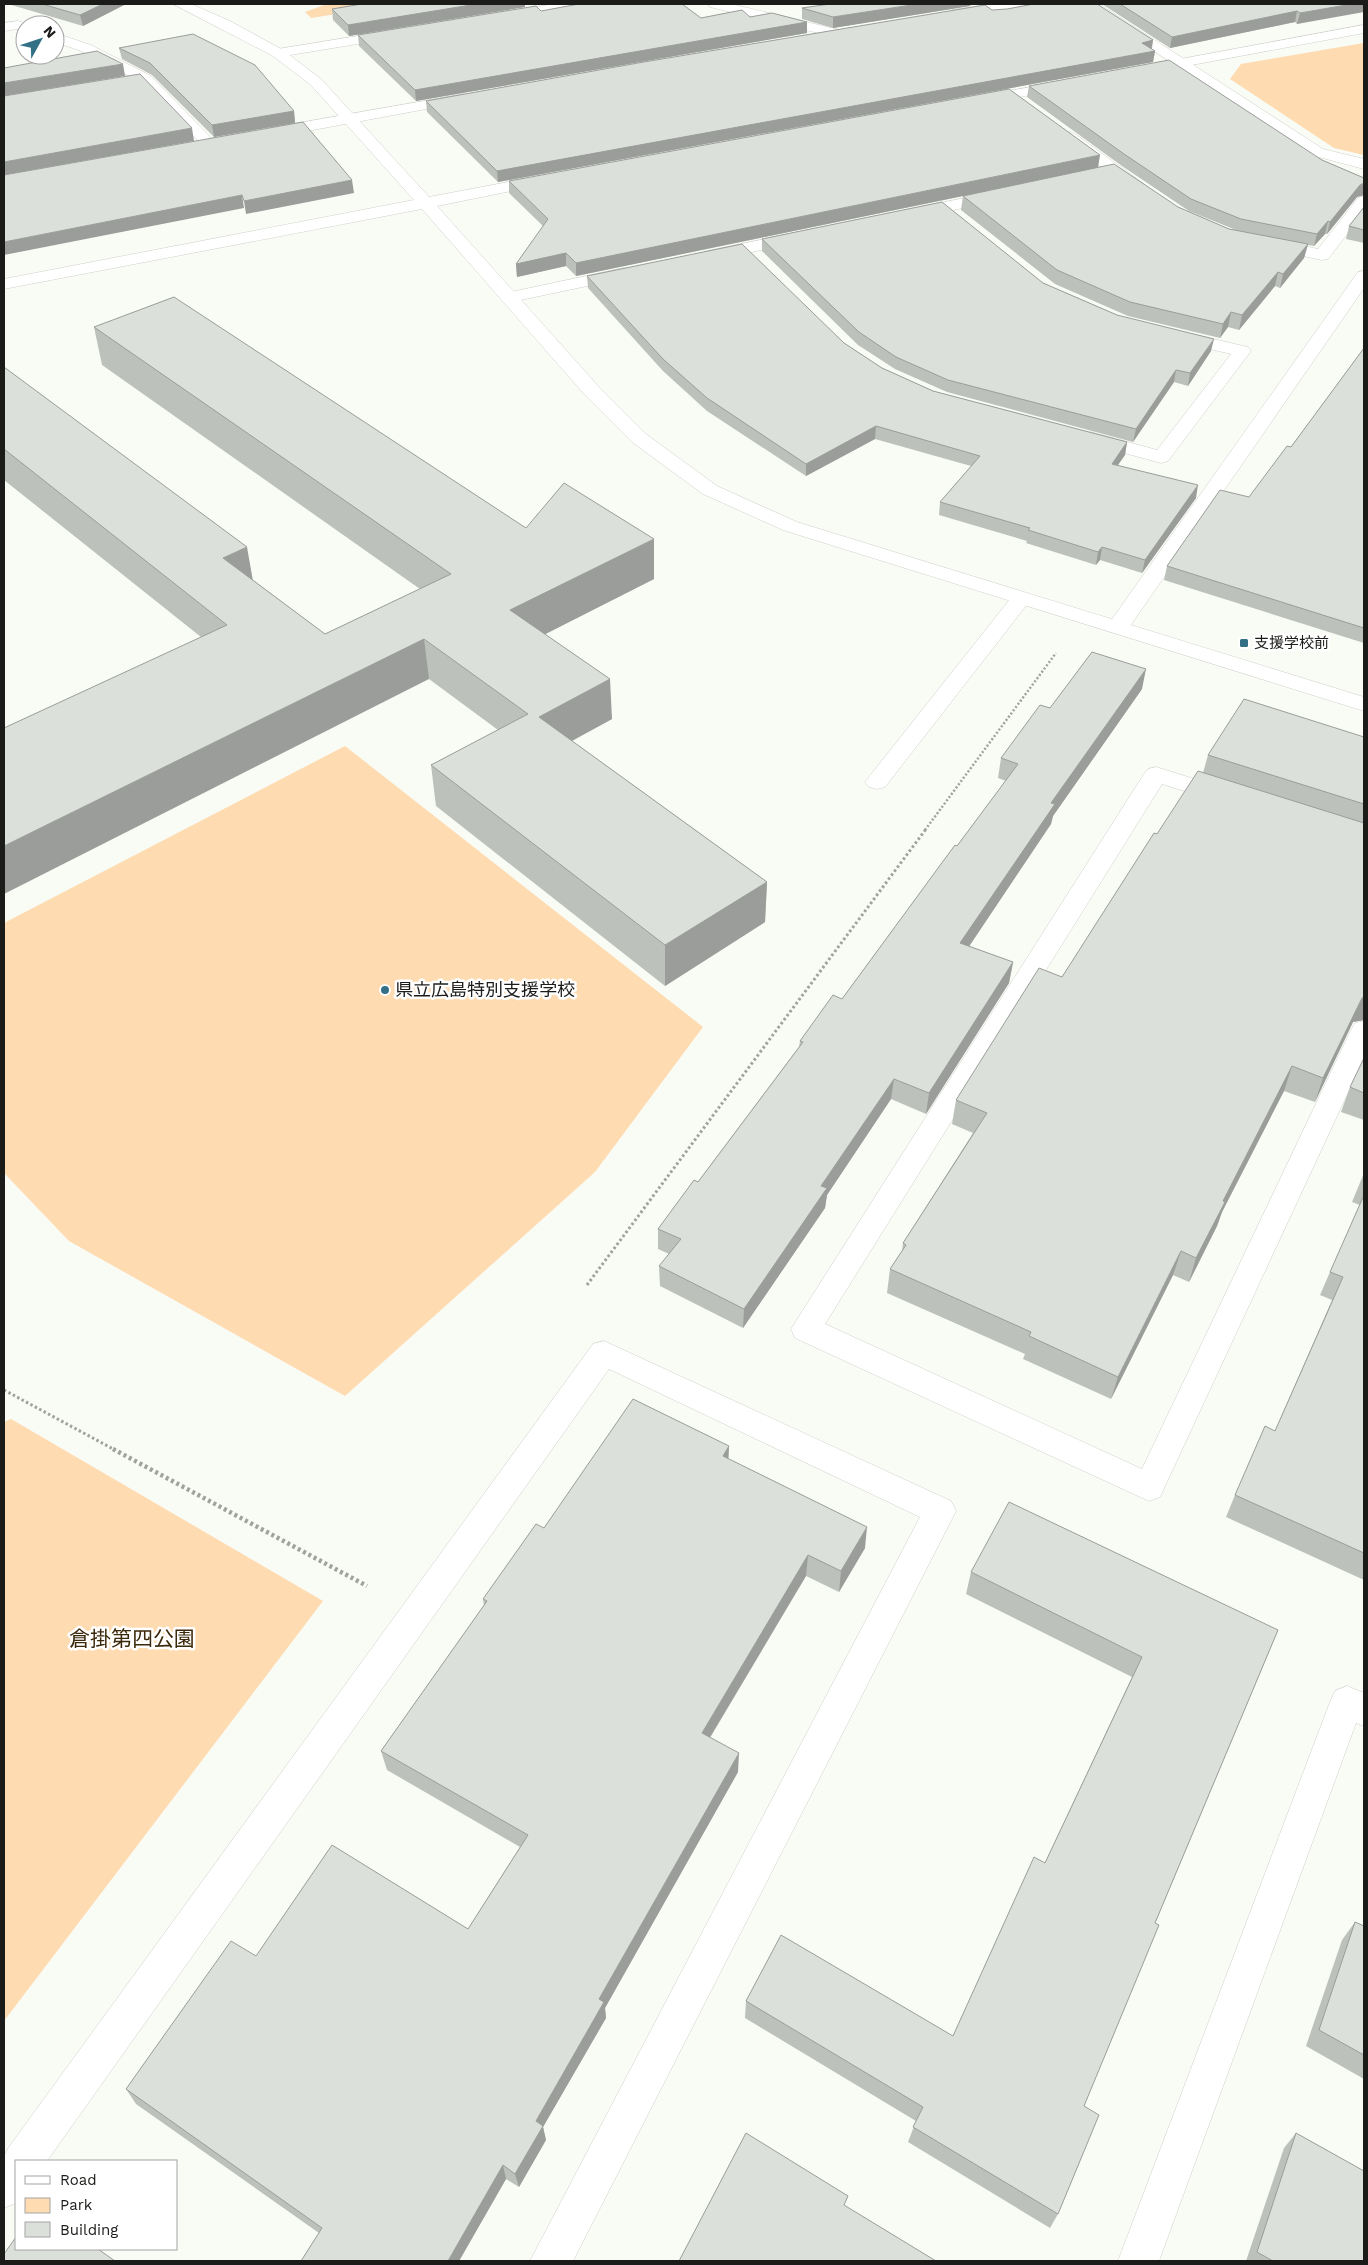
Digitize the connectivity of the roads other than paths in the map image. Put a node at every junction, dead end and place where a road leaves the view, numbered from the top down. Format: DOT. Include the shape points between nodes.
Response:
graph roads {
  1 [pos="180,4"];
  2 [pos="579,4"];
  3 [pos="715,4"];
  4 [pos="1020,4"];
  5 [pos="1090,4"];
  6 [pos="942,16"];
  7 [pos="493,18"];
  8 [pos="1364,29"];
  9 [pos="854,30"];
  10 [pos="407,32"];
  11 [pos="835,33"];
  12 [pos="796,40"];
  13 [pos="65,41"];
  14 [pos="278,53"];
  15 [pos="1179,63"];
  16 [pos="1120,74"];
  17 [pos="146,79"];
  18 [pos="1080,82"];
  19 [pos="118,84"];
  20 [pos="1012,94"];
  21 [pos="483,95"];
  22 [pos="963,104"];
  23 [pos="1028,106"];
  24 [pos="350,118"];
  25 [pos="1060,130"];
  26 [pos="256,136"];
  27 [pos="228,142"];
  28 [pos="210,145"];
  29 [pos="190,149"];
  30 [pos="1364,164"];
  31 [pos="1115,171"];
  32 [pos="1096,175"];
  33 [pos="560,178"];
  34 [pos="1010,193"];
  35 [pos="1152,196"];
  36 [pos="1364,201"];
  37 [pos="424,203"];
  38 [pos="944,207"];
  39 [pos="896,217"];
  40 [pos="958,219"];
  41 [pos="812,234"];
  42 [pos="1251,240"];
  43 [pos="746,248"];
  44 [pos="698,258"];
  45 [pos="760,262"];
  46 [pos="642,270"];
  47 [pos="1364,276"];
  48 [pos="4,284"];
  49 [pos="511,297"];
  50 [pos="1158,331"];
  51 [pos="1078,435"];
  52 [pos="1021,598"];
  53 [pos="1118,627"];
  54 [pos="1364,704"];
  55 [pos="877,782"];
  56 [pos="1250,805"];
  57 [pos="1364,1030"];
  58 [pos="1364,1710"];
  59 [pos="24,2160"];
  60 [pos="15,2172"];
  61 [pos="4,2188"];
  62 [pos="551,2261"];
  63 [pos="1138,2261"];
  1 -- 14 [label="street"];
  2 -- 7 [label="street"];
  3 -- 11 [label="street"];
  4 -- 6 [label="street"];
  5 -- 15 [label="street"];
  8 -- 15 [label="street"];
  9 -- 11 [label="street"];
  10 -- 14 [label="street"];
  11 -- 12 [label="street"];
  13 -- 17 [label="street"];
  14 -- 24 [label="street" via="316,82"];
  15 -- 16 [label="street"];
  15 -- 30 [label="street" via="1318,152"];
  17 -- 19 [label="street"];
  17 -- 28 [label="street"];
  18 -- 20 [label="street"];
  20 -- 22 [label="street"];
  20 -- 23 [label="street"];
  21 -- 24 [label="street"];
  24 -- 26 [label="street"];
  24 -- 37 [label="street"];
  25 -- 31 [label="street"];
  27 -- 28 [label="street"];
  28 -- 29 [label="street"];
  31 -- 32 [label="street"];
  31 -- 35 [label="street"];
  33 -- 37 [label="street"];
  34 -- 38 [label="street"];
  36 -- 42 [label="street" via="1322,254"];
  37 -- 48 [label="street"];
  37 -- 49 [label="street"];
  38 -- 39 [label="street"];
  38 -- 40 [label="street"];
  41 -- 43 [label="street"];
  43 -- 44 [label="street"];
  43 -- 45 [label="street"];
  46 -- 49 [label="street"];
  47 -- 53 [label="street"];
  49 -- 52 [label="street" via="592,391 639,438 710,490 790,526"];
  50 -- 51 [label="street" via="1242,351 1162,457"];
  52 -- 53 [label="street"];
  52 -- 55 [label="street"];
  53 -- 54 [label="street"];
  56 -- 57 [label="street" via="1156,774 806,1329 1149,1487"];
  58 -- 63 [label="street" via="1347,1702"];
  59 -- 62 [label="street" via="604,1353 940,1511"];
  60 -- 61 [label="street"];
}
